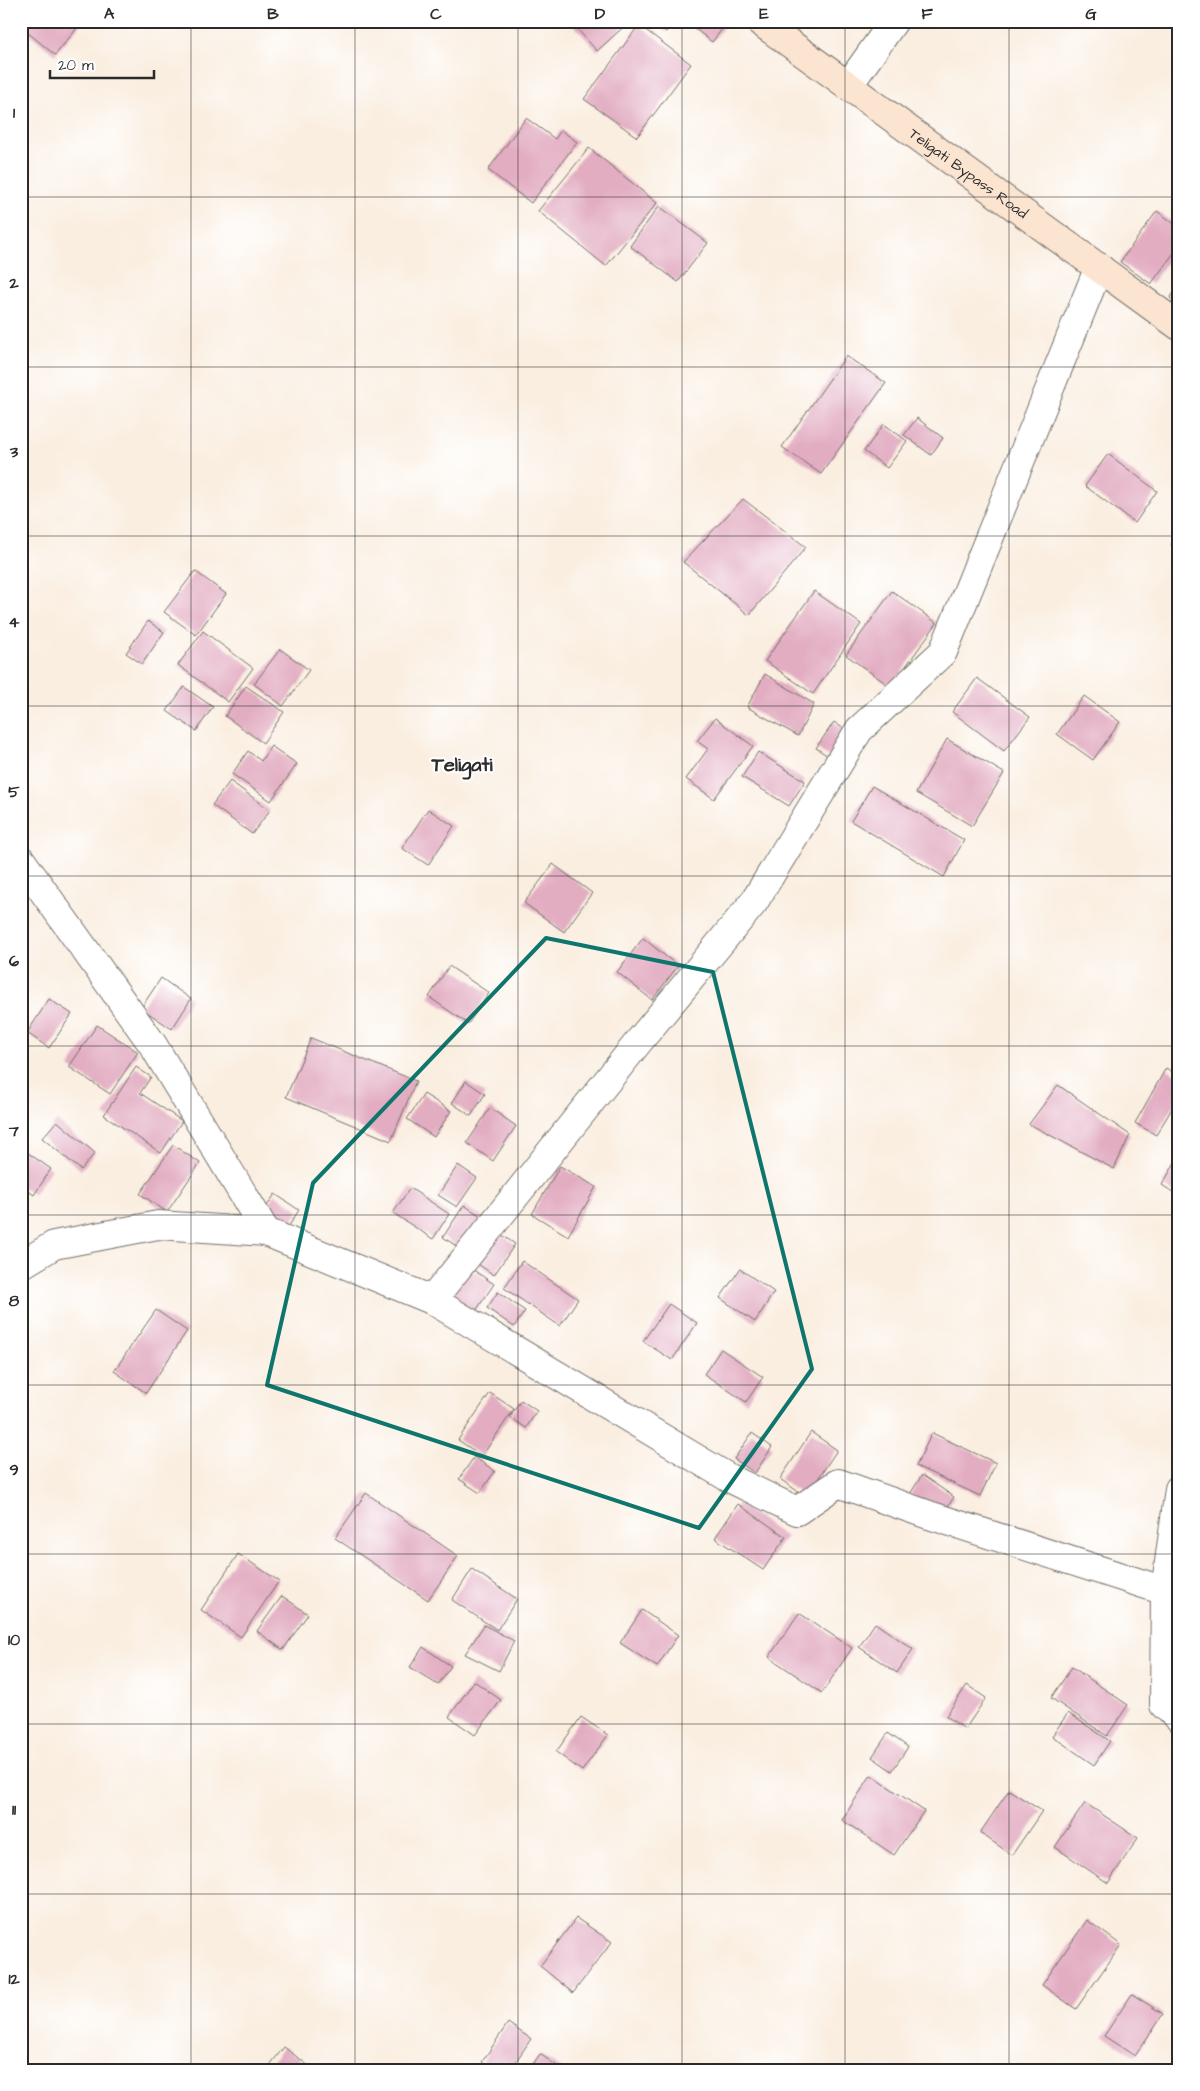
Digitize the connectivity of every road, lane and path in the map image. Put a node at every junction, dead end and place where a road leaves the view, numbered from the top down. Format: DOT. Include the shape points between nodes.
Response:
graph roads {
  1 [pos="758,21"];
  2 [pos="894,21"];
  3 [pos="848,86"];
  4 [pos="1099,267"];
  5 [pos="1179,326"];
  6 [pos="21,860"];
  7 [pos="266,1232"];
  8 [pos="21,1266"];
  9 [pos="432,1300"];
  10 [pos="1179,1490"];
  11 [pos="1165,1591"];
  12 [pos="1179,1718"];
  1 -- 3 [label="main road, Teligati Bypass Road"];
  2 -- 3 [label="street"];
  3 -- 4 [label="main road, Teligati Bypass Road"];
  4 -- 5 [label="main road, Teligati Bypass Road"];
  4 -- 9 [label="street" via="943,652 859,730 754,902"];
  6 -- 7 [label="street" via="153,1045"];
  7 -- 8 [label="street" via="158,1225 54,1245"];
  7 -- 9 [label="street"];
  9 -- 11 [label="street" via="729,1478 798,1511 838,1483"];
  10 -- 11 [label="street"];
  11 -- 12 [label="street" via="1164,1705"];
}
